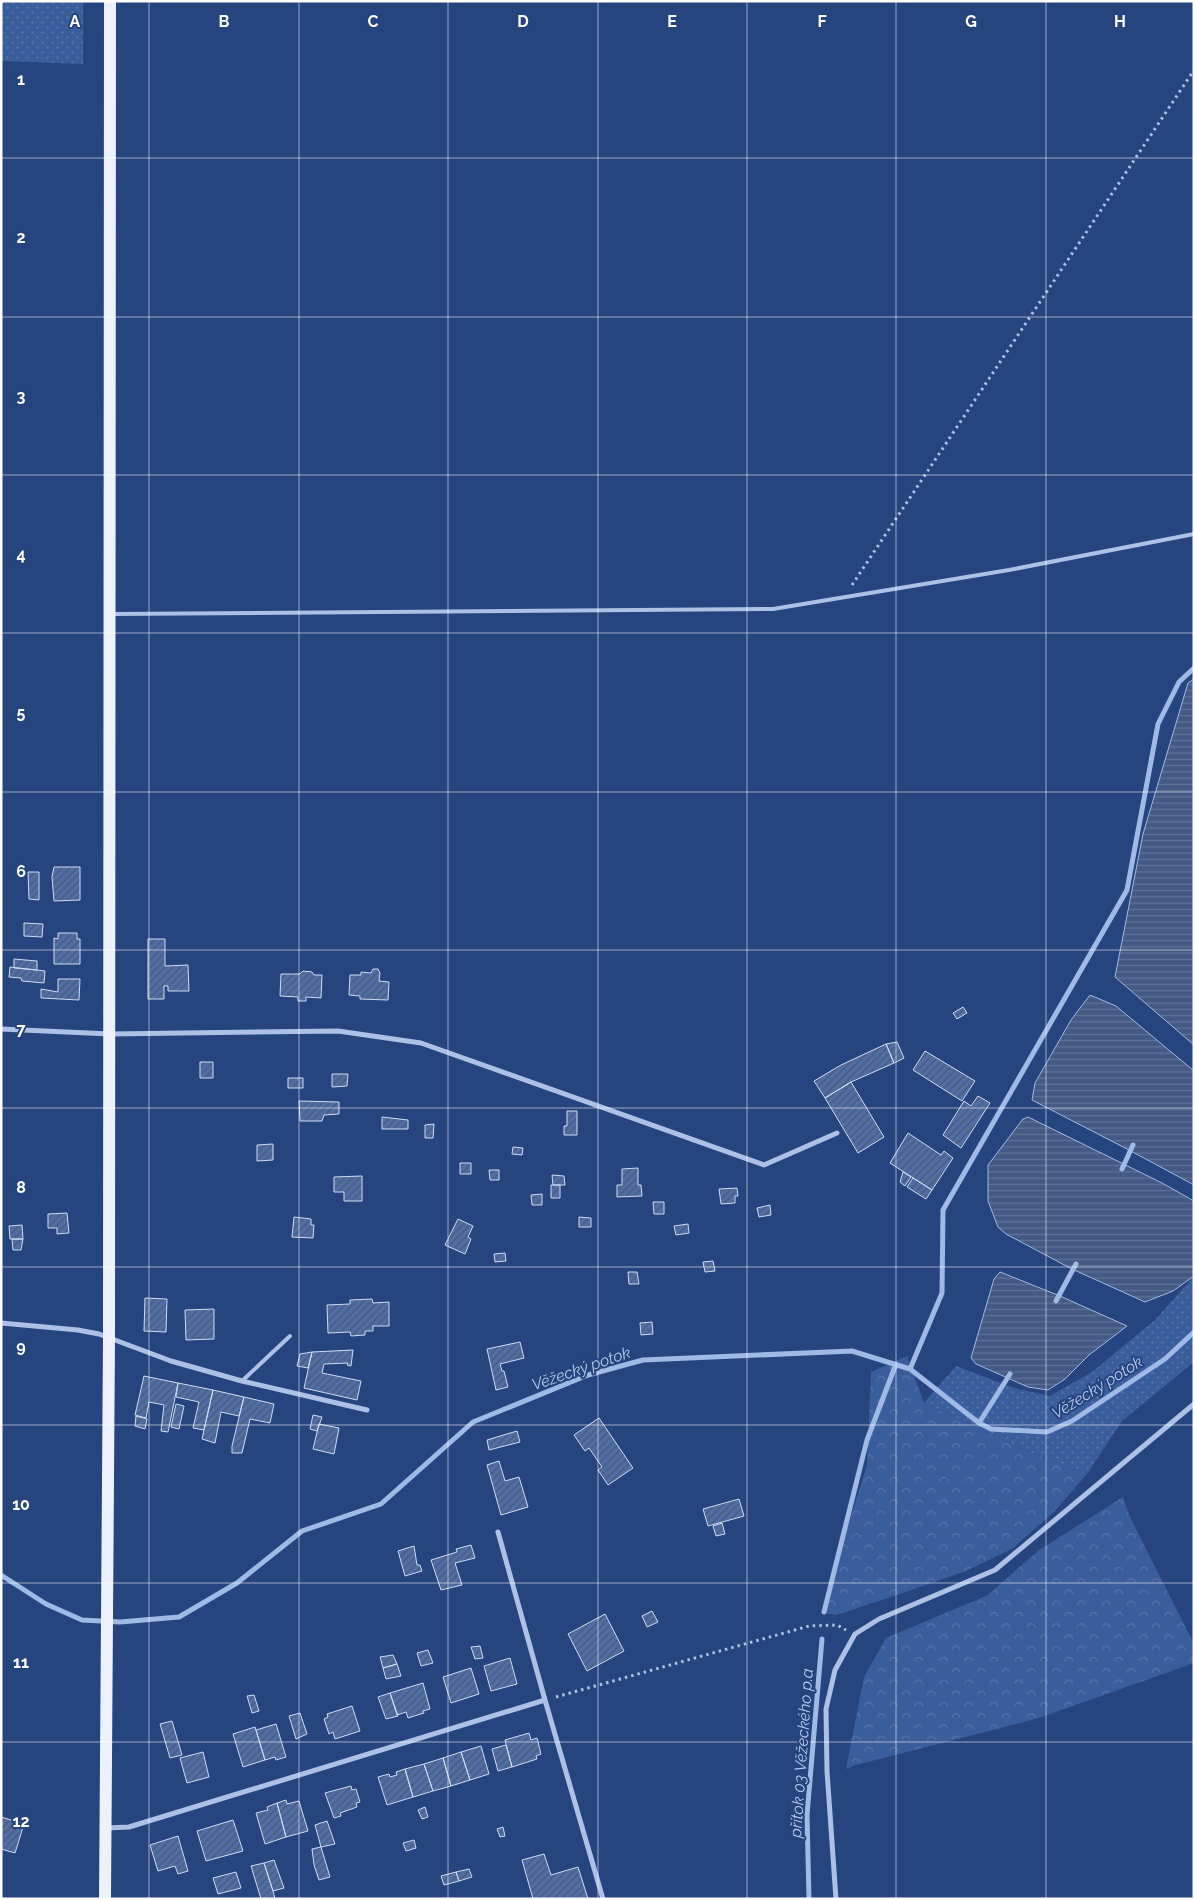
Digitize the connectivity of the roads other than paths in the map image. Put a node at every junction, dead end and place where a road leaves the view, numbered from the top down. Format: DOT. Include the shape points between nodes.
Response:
graph roads {
  1 [pos="110,1"];
  2 [pos="1194,534"];
  3 [pos="110,614"];
  4 [pos="1,1029"];
  5 [pos="110,1034"];
  6 [pos="837,1133"];
  7 [pos="1,1323"];
  8 [pos="290,1336"];
  9 [pos="109,1338"];
  10 [pos="242,1381"];
  11 [pos="1194,1404"];
  12 [pos="367,1410"];
  13 [pos="498,1532"];
  14 [pos="545,1700"];
  15 [pos="105,1828"];
  16 [pos="105,1899"];
  17 [pos="603,1899"];
  18 [pos="836,1899"];
  1 -- 3 [label="main road"];
  2 -- 3 [label="lane" via="1009,570 773,608"];
  3 -- 5 [label="main road"];
  4 -- 5 [label="street"];
  5 -- 6 [label="street" via="338,1031 421,1043 764,1164"];
  5 -- 9 [label="main road"];
  7 -- 9 [label="street" via="78,1330"];
  8 -- 10 [label="lane"];
  9 -- 10 [label="street" via="172,1361"];
  9 -- 15 [label="main road"];
  10 -- 12 [label="street"];
  11 -- 18 [label="street" via="995,1570 879,1619 855,1634 835,1670 826,1709 826,1771"];
  13 -- 14 [label="street"];
  14 -- 15 [label="street" via="129,1827"];
  14 -- 17 [label="street"];
  15 -- 16 [label="main road"];
}
